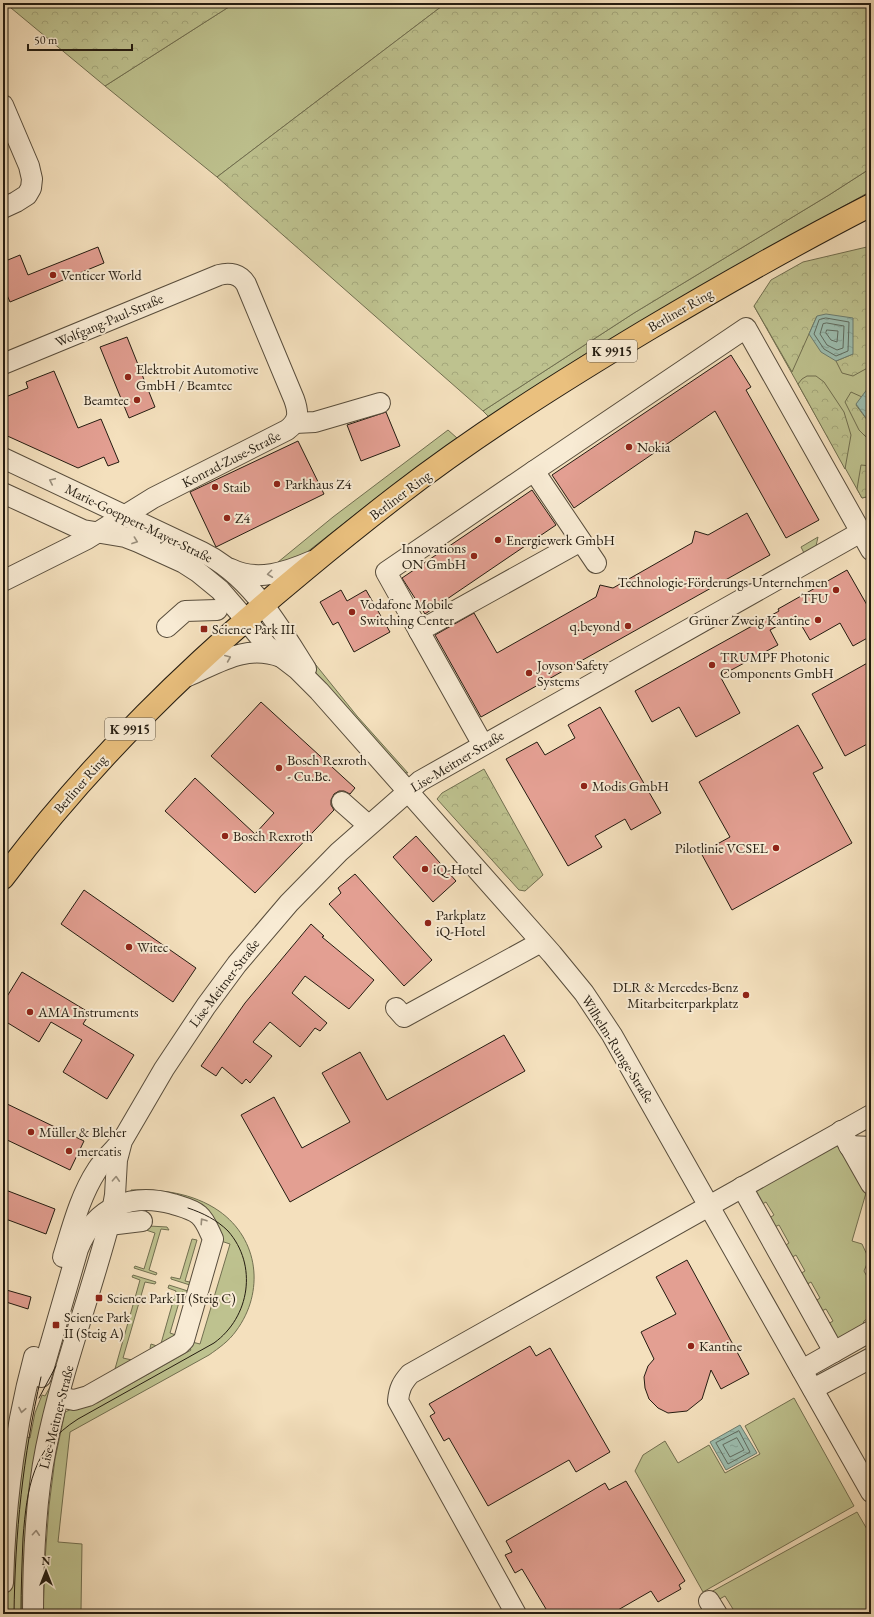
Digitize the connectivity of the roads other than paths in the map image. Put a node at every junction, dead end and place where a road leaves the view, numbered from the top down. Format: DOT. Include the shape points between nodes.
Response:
graph roads {
  1 [pos="3,105"];
  2 [pos="871,205"];
  3 [pos="3,208"];
  4 [pos="215,276"];
  5 [pos="3,364"];
  6 [pos="380,403"];
  7 [pos="295,423"];
  8 [pos="3,458"];
  9 [pos="534,471"];
  10 [pos="3,493"];
  11 [pos="125,516"];
  12 [pos="861,532"];
  13 [pos="97,533"];
  14 [pos="581,541"];
  15 [pos="871,550"];
  16 [pos="320,558"];
  17 [pos="596,564"];
  18 [pos="231,569"];
  19 [pos="3,581"];
  20 [pos="263,605"];
  21 [pos="217,610"];
  22 [pos="164,620"];
  23 [pos="246,620"];
  24 [pos="419,631"];
  25 [pos="283,658"];
  26 [pos="181,679"];
  27 [pos="319,692"];
  28 [pos="483,745"];
  29 [pos="407,790"];
  30 [pos="342,802"];
  31 [pos="368,825"];
  32 [pos="3,878"];
  33 [pos="541,942"];
  34 [pos="396,1008"];
  35 [pos="871,1115"];
  36 [pos="845,1139"];
  37 [pos="122,1141"];
  38 [pos="871,1147"];
  39 [pos="871,1184"];
  40 [pos="742,1186"];
  41 [pos="709,1205"];
  42 [pos="99,1218"];
  43 [pos="142,1221"];
  44 [pos="871,1331"];
  45 [pos="834,1352"];
  46 [pos="871,1358"];
  47 [pos="802,1370"];
  48 [pos="34,1383"];
  49 [pos="813,1390"];
  50 [pos="59,1397"];
  51 [pos="871,1492"];
  52 [pos="3,1583"];
  53 [pos="33,1614"];
  54 [pos="516,1614"];
  1 -- 3 [label="street" via="32,179 27,195"];
  2 -- 16 [label="main road, Berliner Ring / K 9915" via="758,265 559,384 398,495"];
  4 -- 5 [label="street, Wolfgang-Paul-Straße"];
  4 -- 7 [label="street, Konrad-Zuse-Straße" via="233,274 246,284 294,399 297,414"];
  6 -- 7 [label="street" via="315,422"];
  7 -- 11 [label="street, Konrad-Zuse-Straße" via="282,433 161,493"];
  11 -- 8 [label="street, Marie-Goeppert-Mayer-Straße, one-way"];
  9 -- 12 [label="street" via="746,328"];
  9 -- 14 [label="street"];
  9 -- 24 [label="street" via="386,572"];
  10 -- 13 [label="street, Marie-Goeppert-Mayer-Straße" via="77,527"];
  11 -- 13 [label="street, Konrad-Zuse-Straße"];
  11 -- 18 [label="street, Marie-Goeppert-Mayer-Straße" via="202,552"];
  12 -- 15 [label="street"];
  12 -- 28 [label="street, Lise-Meitner-Straße"];
  13 -- 19 [label="street, Konrad-Zuse-Straße"];
  13 -- 23 [label="street, Marie-Goeppert-Mayer-Straße, one-way" via="131,539 184,563 210,581"];
  14 -- 17 [label="street"];
  14 -- 24 [label="street"];
  16 -- 18 [label="street, one-way" via="291,570 268,575 247,574"];
  16 -- 20 [label="main road, Berliner Ring / K 9915"];
  18 -- 20 [label="street, Marie-Goeppert-Mayer-Straße"];
  20 -- 23 [label="main road, Berliner Ring"];
  20 -- 27 [label="street, Wilhelm-Runge-Straße"];
  21 -- 22 [label="street" via="184,611"];
  23 -- 25 [label="street, Wilhelm-Runge-Straße" via="267,646"];
  23 -- 26 [label="main road, Berliner Ring / K 9915"];
  24 -- 28 [label="street"];
  26 -- 25 [label="street, Wilhelm-Runge-Straße, one-way" via="244,652 264,653"];
  25 -- 27 [label="street, Wilhelm-Runge-Straße"];
  26 -- 32 [label="main road, Berliner Ring / K 9915" via="119,740 82,781"];
  27 -- 29 [label="street, Wilhelm-Runge-Straße"];
  28 -- 29 [label="street, Lise-Meitner-Straße"];
  29 -- 31 [label="street, Lise-Meitner-Straße"];
  29 -- 33 [label="street, Wilhelm-Runge-Straße"];
  30 -- 31 [label="street"];
  31 -- 37 [label="street, Lise-Meitner-Straße" via="289,903 234,968 180,1043"];
  33 -- 34 [label="street" via="404,1017"];
  33 -- 41 [label="street, Wilhelm-Runge-Straße" via="577,984 612,1035"];
  35 -- 36 [label="street"];
  36 -- 38 [label="street"];
  36 -- 39 [label="street"];
  36 -- 40 [label="street"];
  42 -- 37 [label="street, Lise-Meitner-Straße, one-way"];
  37 -- 42 [label="street, Lise-Meitner-Straße" via="99,1167 91,1182"];
  40 -- 41 [label="street"];
  40 -- 45 [label="street"];
  41 -- 47 [label="street, Wilhelm-Runge-Straße"];
  41 -- 54 [label="street" via="410,1374 399,1390 398,1401"];
  42 -- 43 [label="street"];
  42 -- 48 [label="street" via="86,1232 78,1249"];
  42 -- 48 [label="street, Lise-Meitner-Straße" via="42,1331"];
  42 -- 48 [label="street" via="56,1366"];
  42 -- 50 [label="street, Lise-Meitner-Straße"];
  50 -- 42 [label="street, one-way" via="74,1400 85,1397 182,1342 186,1337 213,1239 200,1215 178,1205 139,1204"];
  44 -- 45 [label="street"];
  45 -- 47 [label="street"];
  46 -- 49 [label="street"];
  47 -- 49 [label="street, Wilhelm-Runge-Straße"];
  48 -- 52 [label="street, Lise-Meitner-Straße, one-way" via="12,1472"];
  49 -- 51 [label="street, Wilhelm-Runge-Straße"];
  53 -- 50 [label="street, Lise-Meitner-Straße, one-way" via="40,1489 46,1448"];
}
